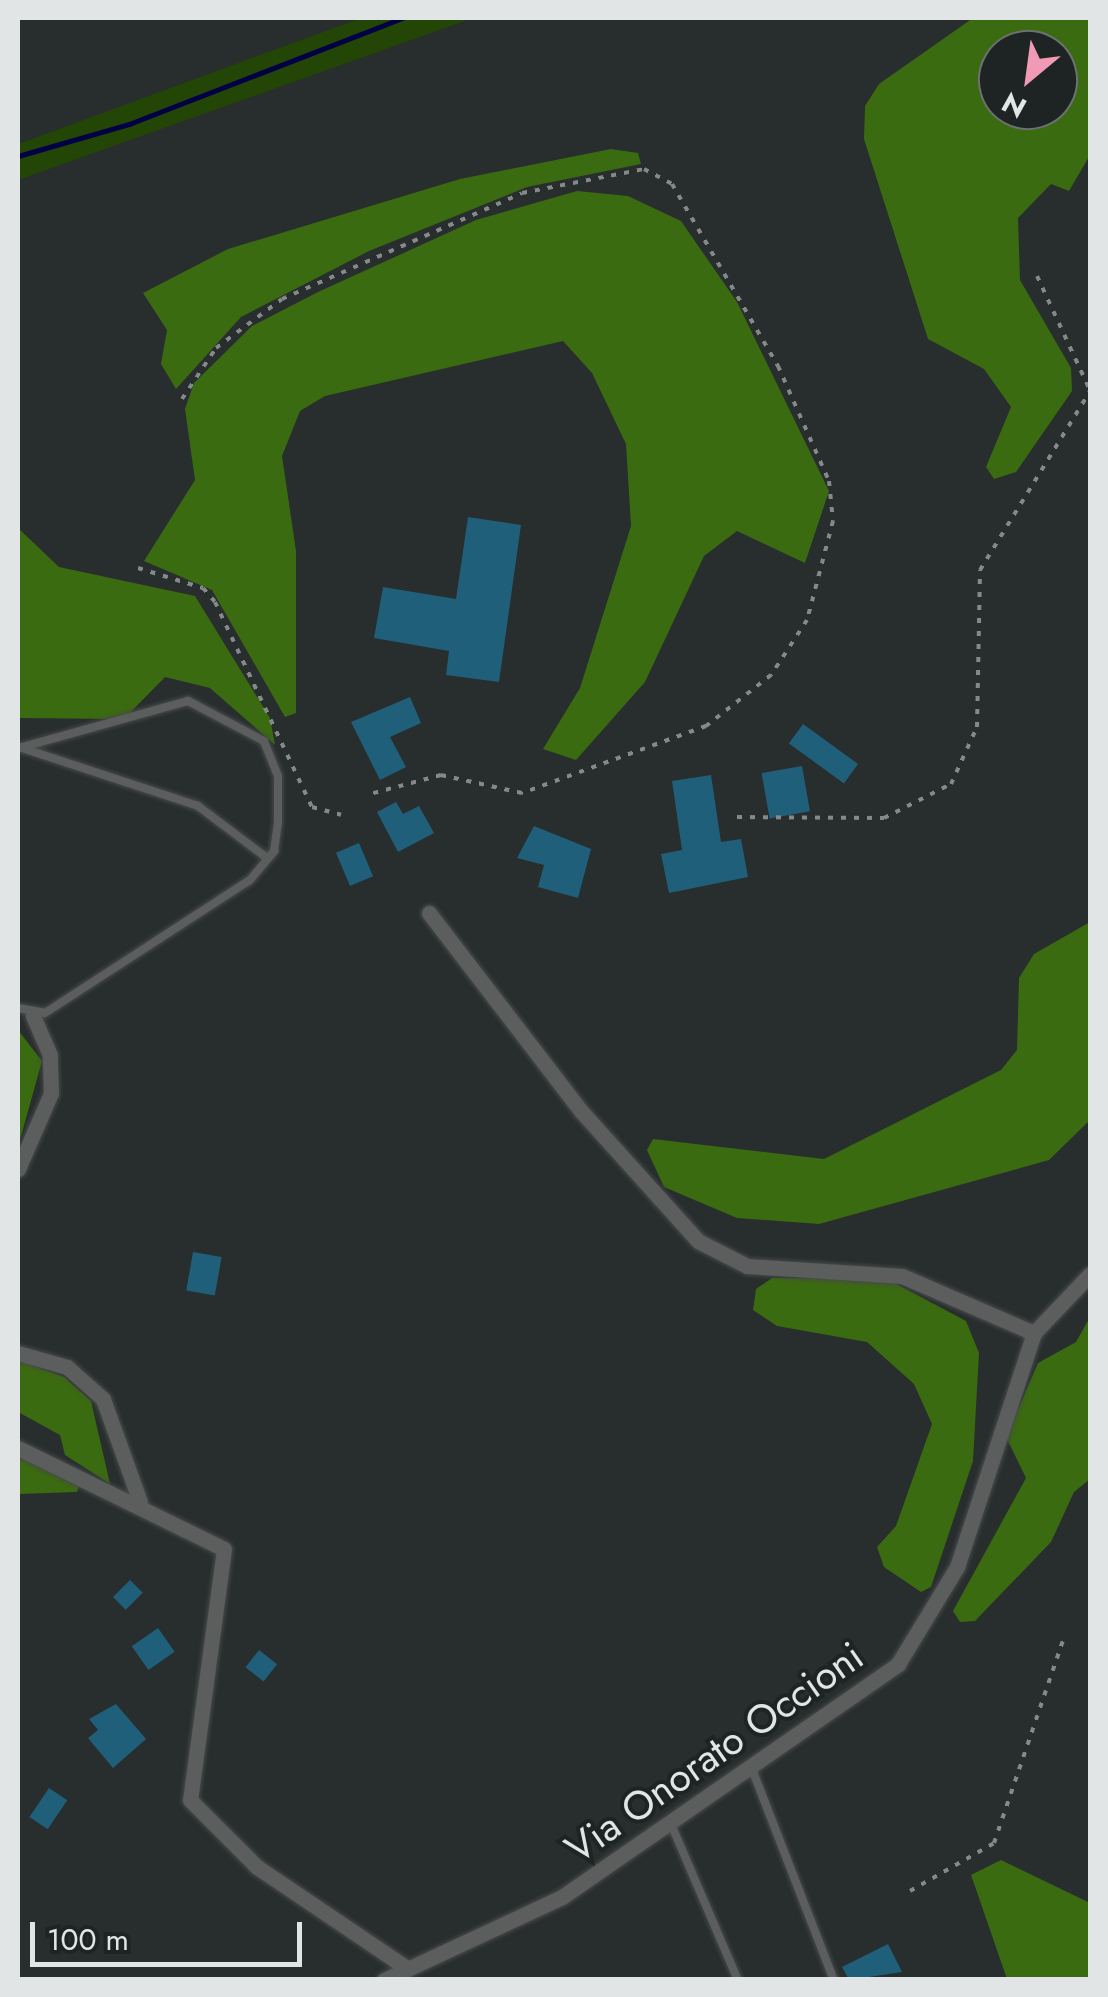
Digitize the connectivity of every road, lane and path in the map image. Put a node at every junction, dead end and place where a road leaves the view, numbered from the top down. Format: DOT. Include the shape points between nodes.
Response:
graph roads {
  1 [pos="1037,276"];
  2 [pos="1090,390"];
  3 [pos="182,399"];
  4 [pos="138,568"];
  5 [pos="20,747"];
  6 [pos="370,794"];
  7 [pos="341,815"];
  8 [pos="738,817"];
  9 [pos="266,858"];
  10 [pos="429,913"];
  11 [pos="25,1012"];
  12 [pos="18,1169"];
  13 [pos="1090,1274"];
  14 [pos="1034,1333"];
  15 [pos="18,1353"];
  16 [pos="18,1448"];
  17 [pos="143,1506"];
  18 [pos="1065,1635"];
  19 [pos="752,1769"];
  20 [pos="670,1824"];
  21 [pos="910,1891"];
  22 [pos="408,1969"];
  23 [pos="384,1980"];
  24 [pos="738,1980"];
  25 [pos="834,1980"];
  1 -- 2 [label="path"];
  2 -- 8 [label="path" via="980,570 981,695 951,784 884,818"];
  3 -- 6 [label="path" via="216,348 282,299 522,193 644,169 672,184 778,366 829,482 833,522 807,620 771,675 706,726 522,794 441,775"];
  4 -- 7 [label="path" via="203,588 216,602 312,806"];
  5 -- 9 [label="lane" via="198,806"];
  5 -- 9 [label="lane" via="165,702 226,715 264,741 274,760 278,822"];
  9 -- 11 [label="lane" via="250,880"];
  10 -- 14 [label="street" via="582,1111 698,1241 747,1266 902,1276"];
  11 -- 12 [label="street" via="50,1056 51,1093"];
  13 -- 14 [label="street, Via Onorato Occioni"];
  14 -- 19 [label="street, Via Onorato Occioni" via="960,1558 927,1628 870,1688"];
  15 -- 17 [label="street" via="52,1359 94,1388"];
  16 -- 17 [label="street"];
  17 -- 22 [label="street" via="217,1540 226,1558 190,1800 257,1866"];
  18 -- 21 [label="path" via="994,1843"];
  19 -- 20 [label="street, Via Onorato Occioni"];
  19 -- 25 [label="lane"];
  20 -- 22 [label="street, Via Onorato Occioni" via="562,1897"];
  20 -- 24 [label="lane"];
  22 -- 23 [label="street, Via Onorato Occioni"];
}
